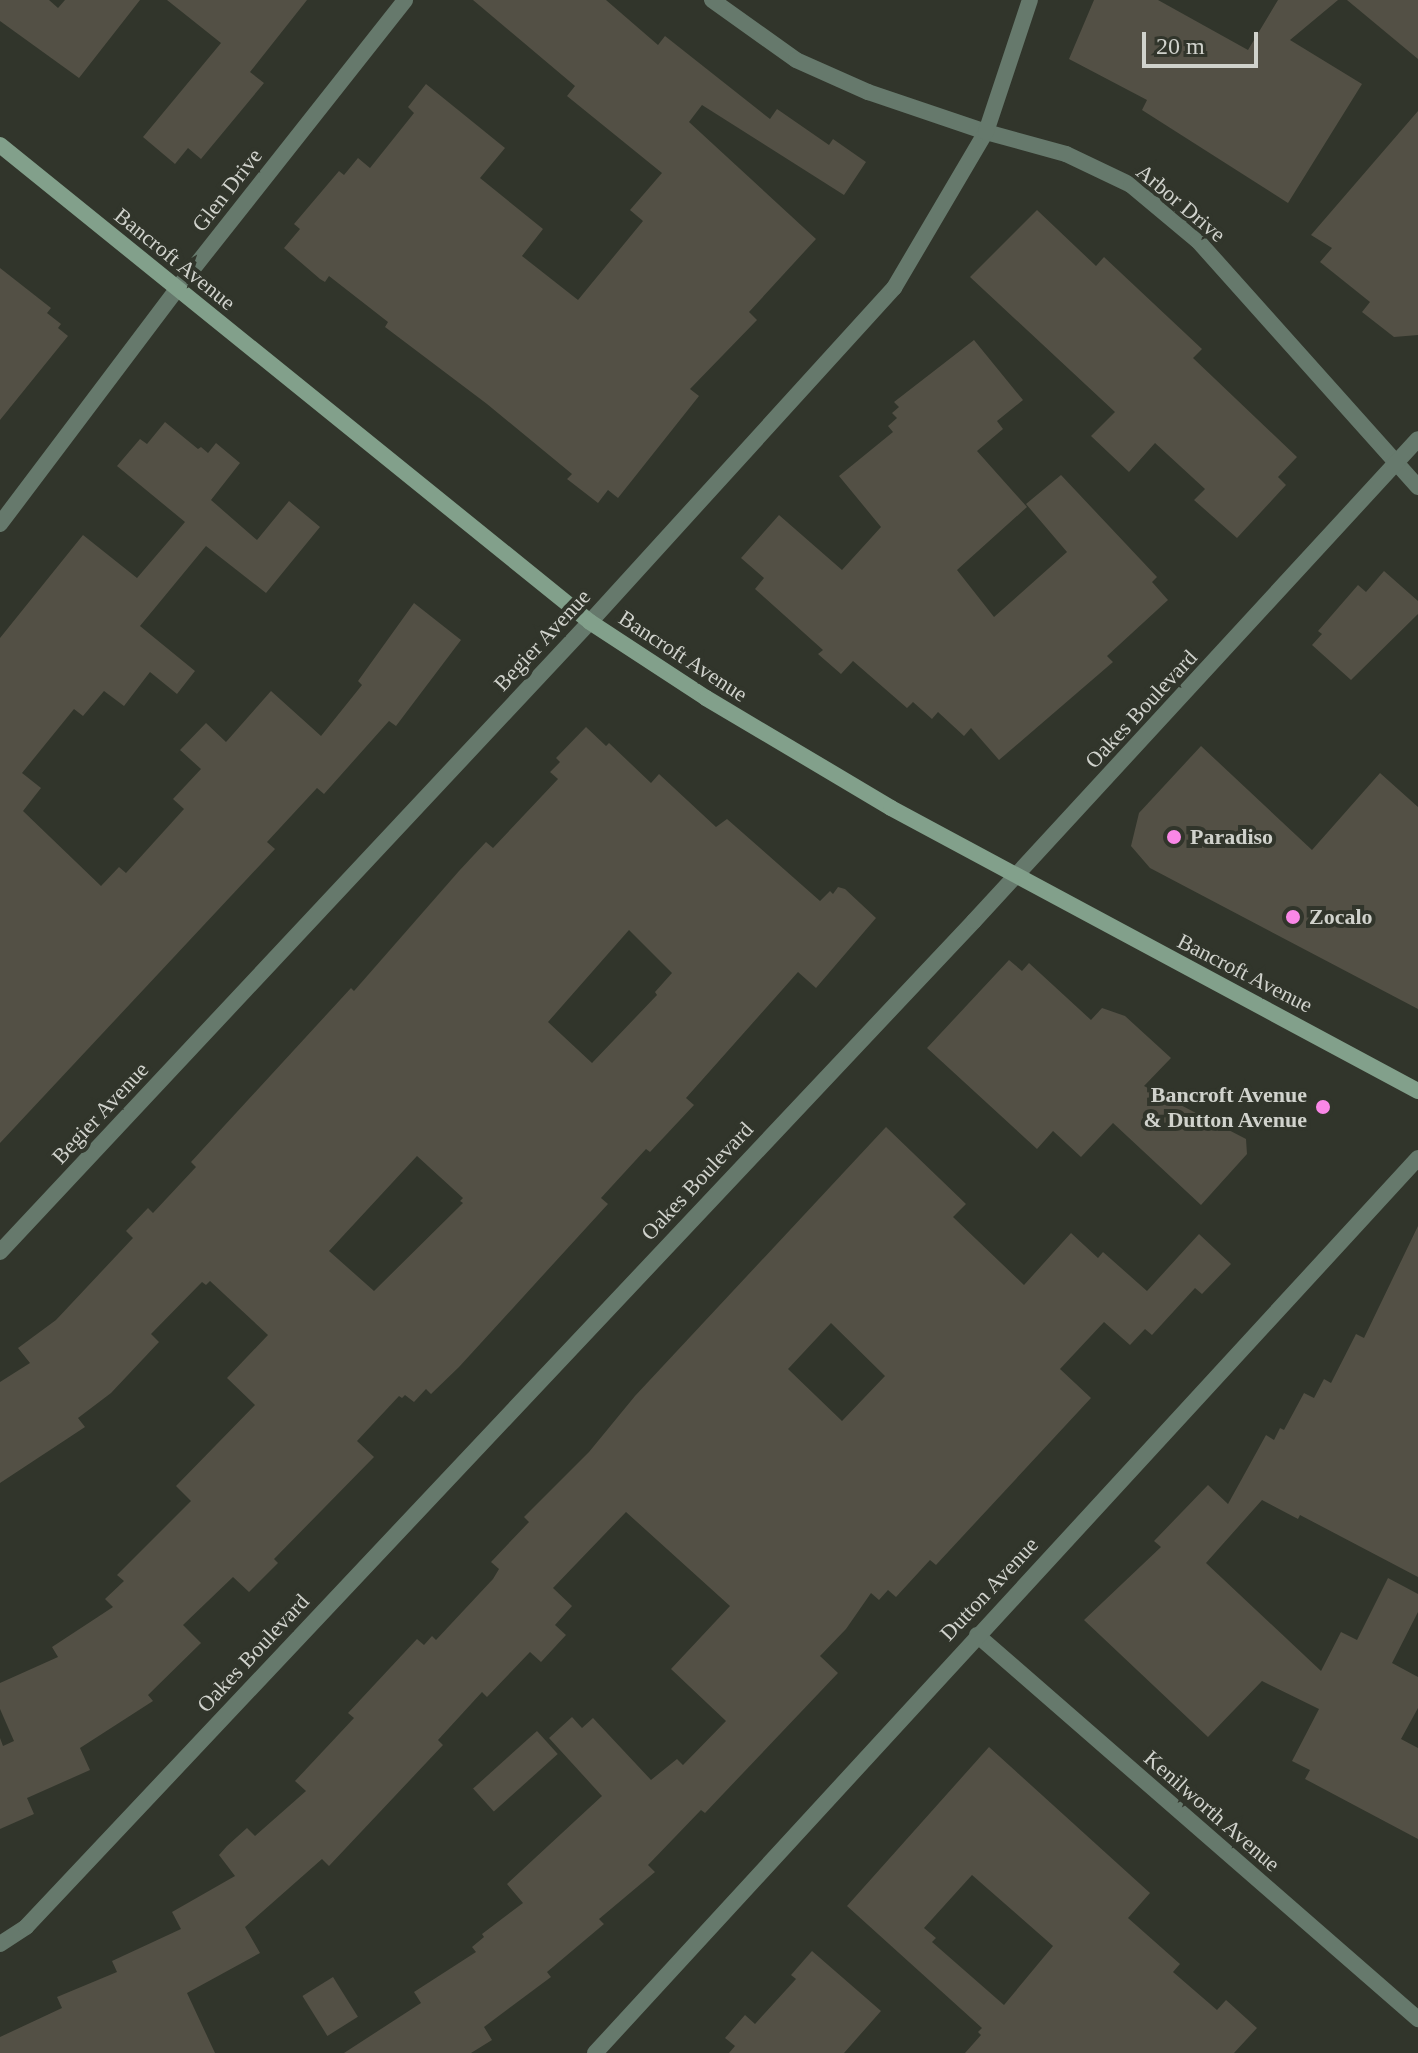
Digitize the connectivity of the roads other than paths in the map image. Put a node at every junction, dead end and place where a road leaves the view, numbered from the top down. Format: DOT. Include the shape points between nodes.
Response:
graph roads {
  1 [pos="405,0"];
  2 [pos="712,0"];
  3 [pos="1030,0"];
  4 [pos="986,132"];
  5 [pos="0,145"];
  6 [pos="177,289"];
  7 [pos="1418,439"];
  8 [pos="1399,464"];
  9 [pos="1418,487"];
  10 [pos="0,524"];
  11 [pos="590,622"];
  12 [pos="1013,877"];
  13 [pos="1418,1091"];
  14 [pos="1418,1158"];
  15 [pos="0,1252"];
  16 [pos="977,1635"];
  17 [pos="0,1944"];
  18 [pos="1418,2019"];
  19 [pos="595,2053"];
  1 -- 6 [label="street, Glen Drive"];
  2 -- 4 [label="street, Arbor Drive" via="796,60 868,92"];
  3 -- 4 [label="street, Begier Avenue"];
  4 -- 8 [label="street, Arbor Drive" via="1066,154 1131,185 1198,241"];
  4 -- 11 [label="street, Begier Avenue" via="894,288"];
  5 -- 6 [label="main road, Bancroft Avenue"];
  6 -- 10 [label="street, Glen Drive"];
  6 -- 11 [label="main road, Bancroft Avenue"];
  7 -- 8 [label="street, Oakes Boulevard"];
  8 -- 9 [label="street, Arbor Drive"];
  8 -- 12 [label="street, Oakes Boulevard"];
  11 -- 12 [label="main road, Bancroft Avenue" via="719,706"];
  11 -- 15 [label="street, Begier Avenue"];
  12 -- 13 [label="main road, Bancroft Avenue"];
  12 -- 17 [label="street, Oakes Boulevard" via="26,1927"];
  14 -- 16 [label="street, Dutton Avenue"];
  16 -- 18 [label="street, Kenilworth Avenue"];
  16 -- 19 [label="street, Dutton Avenue"];
}
